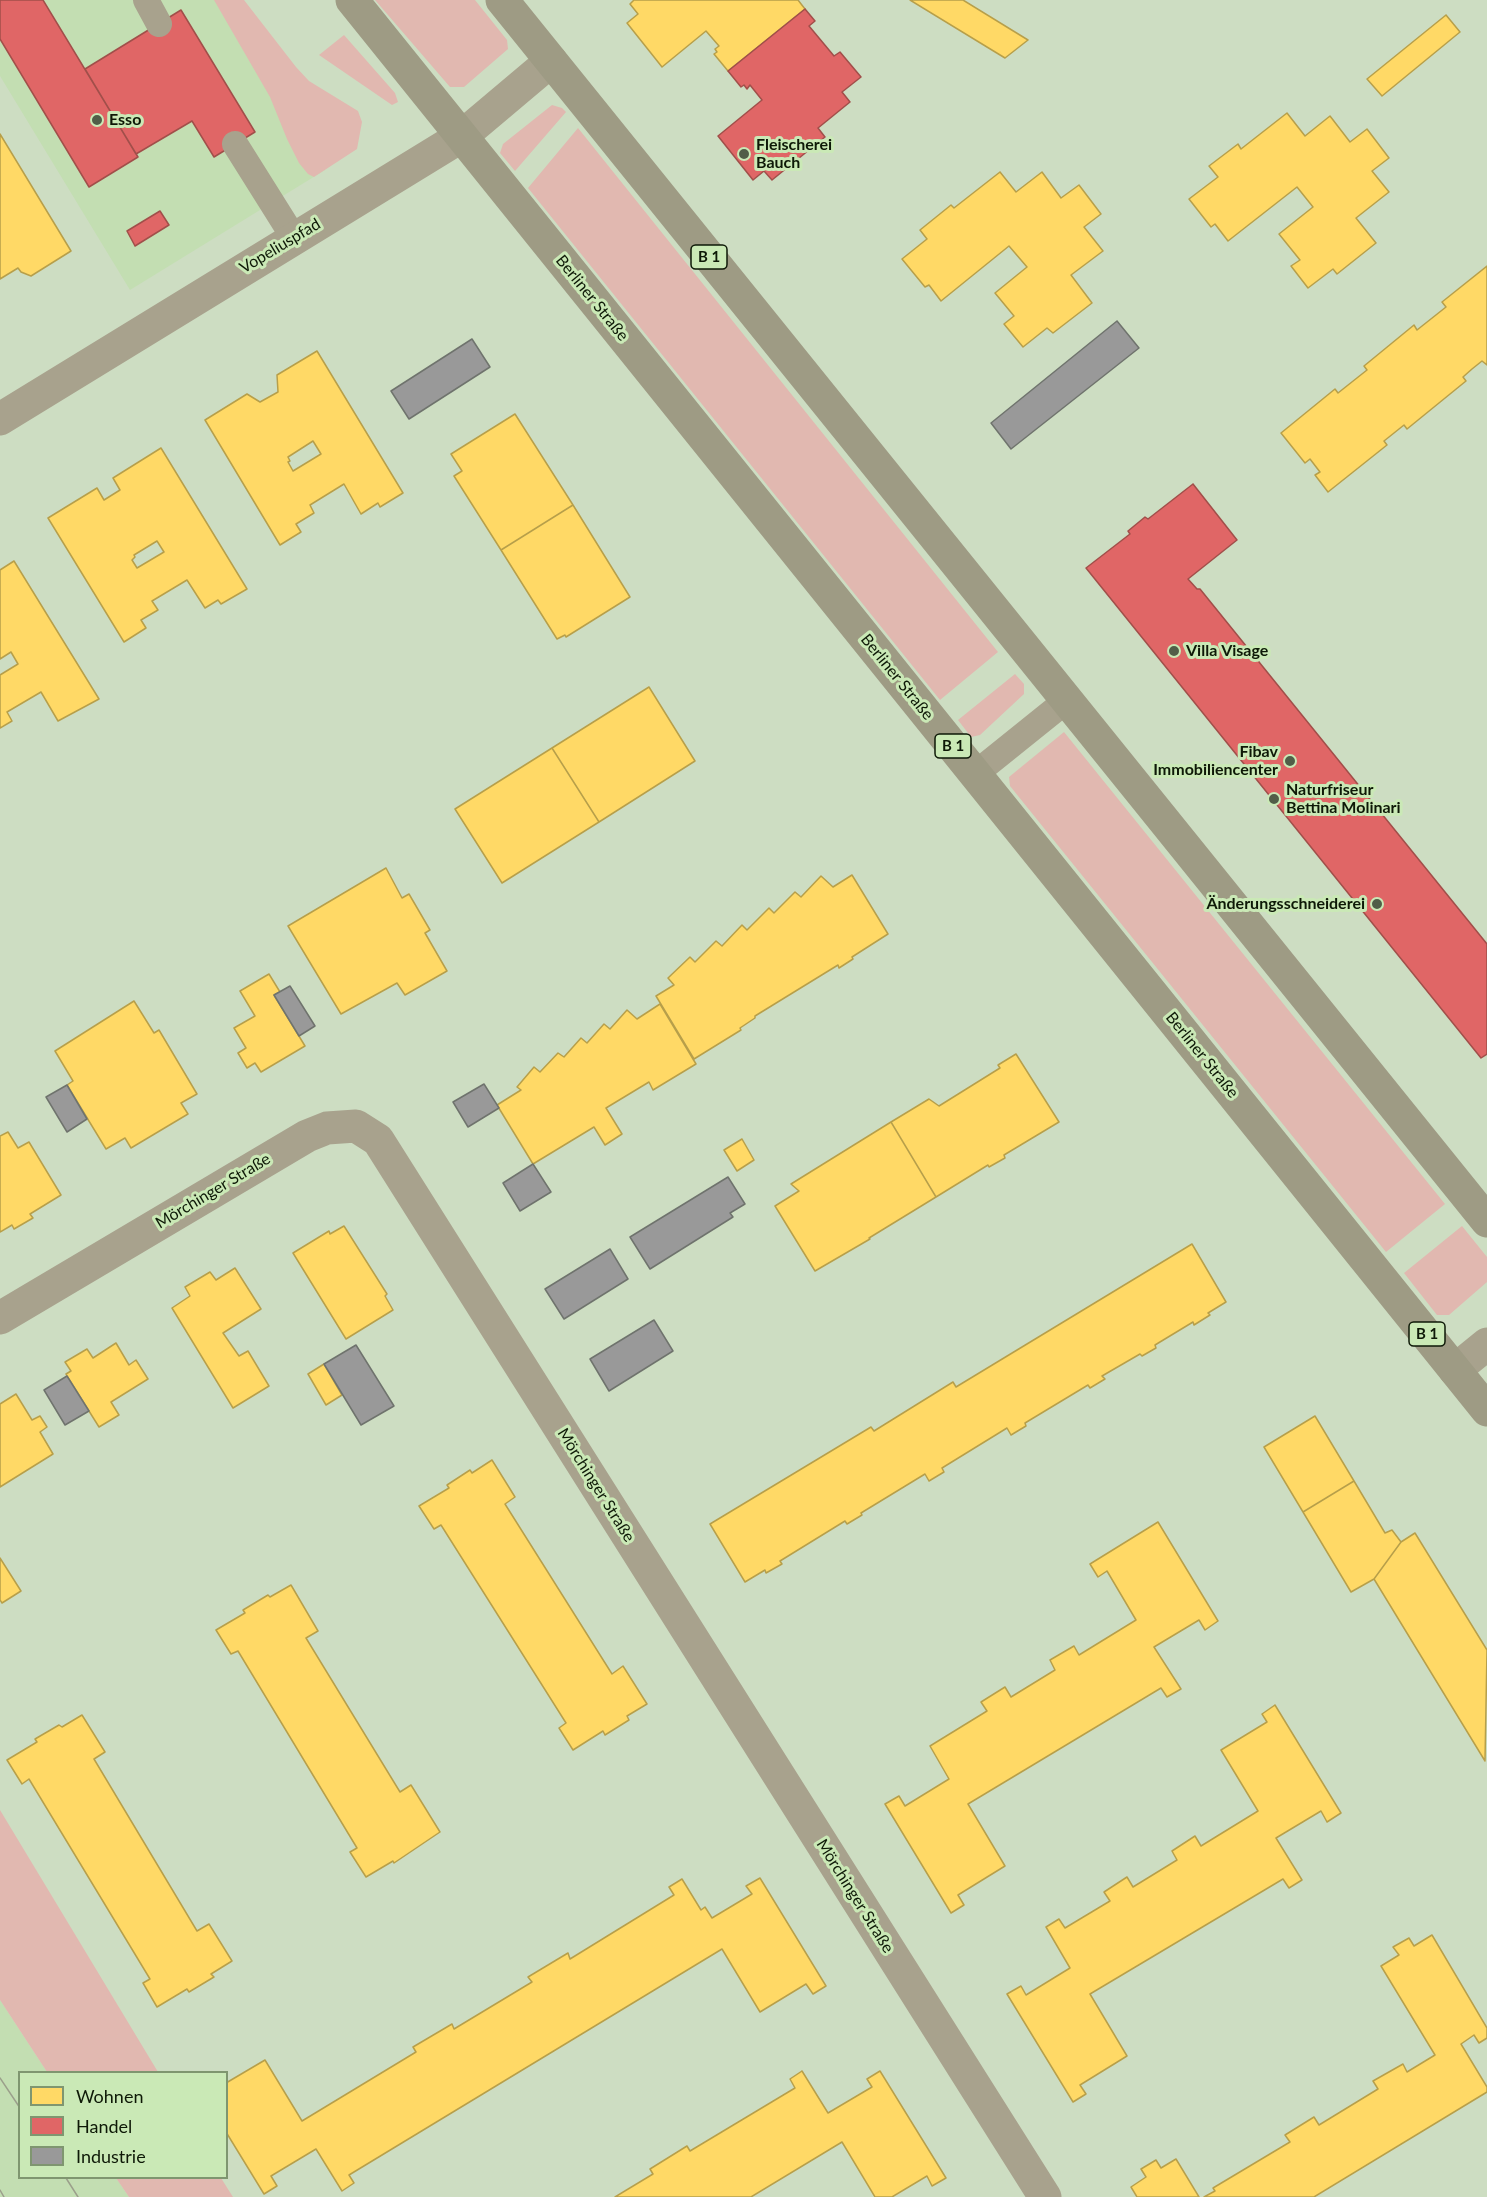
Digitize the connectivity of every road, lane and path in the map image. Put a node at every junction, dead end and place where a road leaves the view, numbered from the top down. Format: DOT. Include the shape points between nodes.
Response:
graph roads {
  1 [pos="146,0"];
  2 [pos="352,0"];
  3 [pos="502,0"];
  4 [pos="159,24"];
  5 [pos="551,61"];
  6 [pos="462,136"];
  7 [pos="235,144"];
  8 [pos="294,238"];
  9 [pos="0,419"];
  10 [pos="1067,699"];
  11 [pos="975,774"];
  12 [pos="1487,1221"];
  13 [pos="0,1318"];
  14 [pos="1487,1344"];
  15 [pos="1455,1370"];
  16 [pos="1487,1410"];
  17 [pos="1045,2197"];
  1 -- 4 [label="lane"];
  2 -- 6 [label="main road, Berliner Straße / B 1"];
  3 -- 5 [label="main road, B 1"];
  5 -- 6 [label="street, Vopeliuspfad"];
  5 -- 10 [label="main road, B 1"];
  6 -- 8 [label="street, Vopeliuspfad"];
  6 -- 11 [label="main road, Berliner Straße / B 1"];
  7 -- 8 [label="lane"];
  8 -- 9 [label="street, Vopeliuspfad"];
  10 -- 11 [label="lane"];
  10 -- 12 [label="main road, B 1"];
  11 -- 15 [label="main road, Berliner Straße / B 1"];
  13 -- 17 [label="street, Mörchinger Straße" via="307,1136 327,1128 356,1126 378,1140"];
  14 -- 15 [label="street"];
  15 -- 16 [label="main road, Berliner Straße / B 1"];
}
